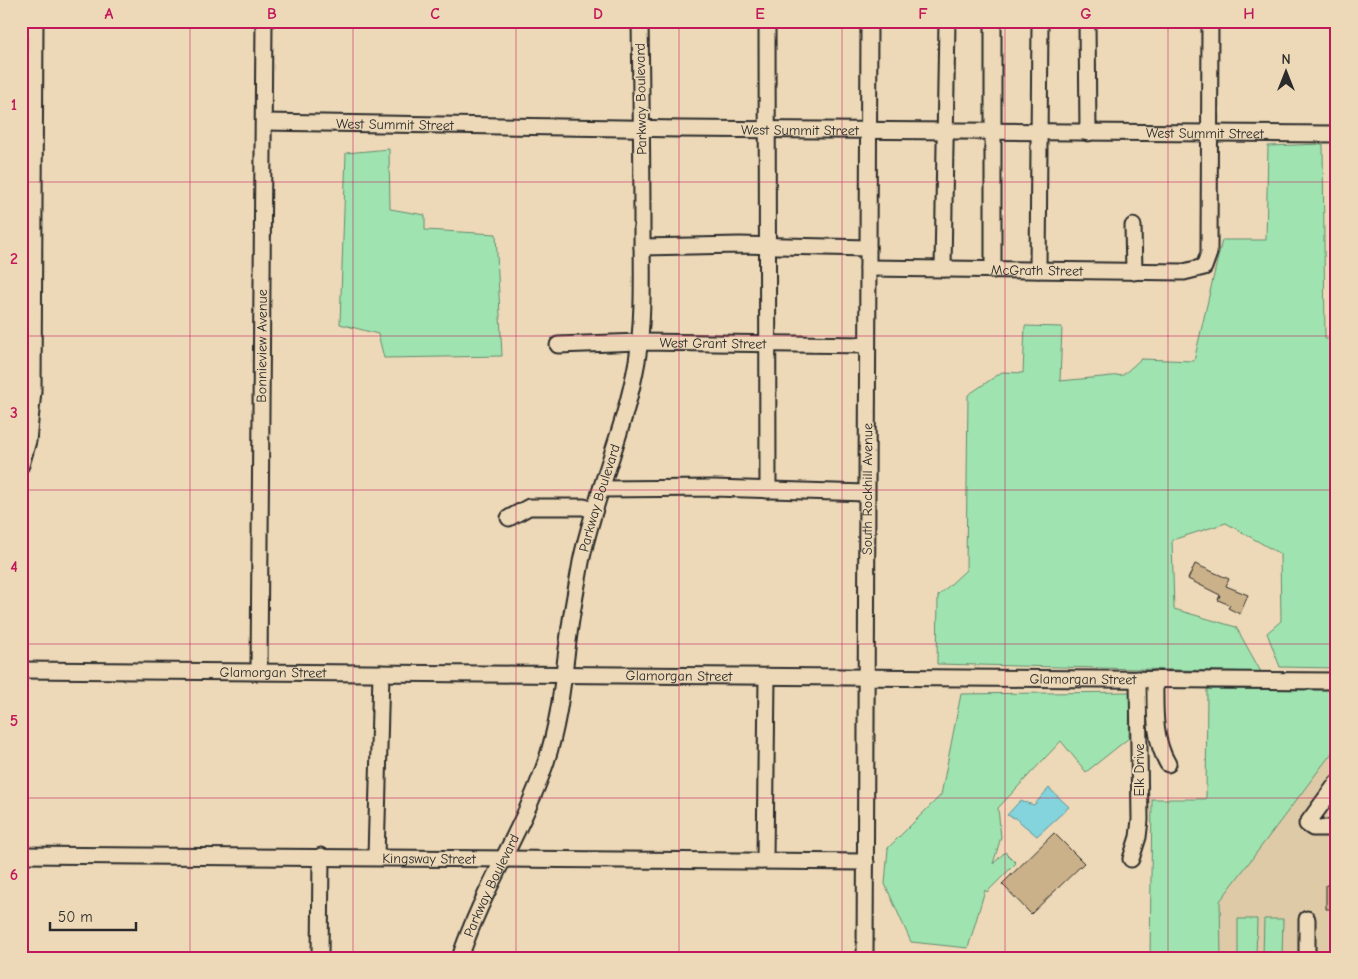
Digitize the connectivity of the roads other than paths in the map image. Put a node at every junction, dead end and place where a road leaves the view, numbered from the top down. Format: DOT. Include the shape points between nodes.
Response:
graph roads {
  1 [pos="35,21"];
  2 [pos="264,21"];
  3 [pos="640,21"];
  4 [pos="767,21"];
  5 [pos="869,21"];
  6 [pos="946,21"];
  7 [pos="993,21"];
  8 [pos="1040,21"];
  9 [pos="1087,21"];
  10 [pos="1210,21"];
  11 [pos="264,122"];
  12 [pos="642,127"];
  13 [pos="767,129"];
  14 [pos="868,130"];
  15 [pos="944,131"];
  16 [pos="993,132"];
  17 [pos="1039,132"];
  18 [pos="1088,133"];
  19 [pos="1210,134"];
  20 [pos="1337,134"];
  21 [pos="1133,226"];
  22 [pos="768,246"];
  23 [pos="642,247"];
  24 [pos="868,248"];
  25 [pos="868,268"];
  26 [pos="943,269"];
  27 [pos="993,270"];
  28 [pos="1038,270"];
  29 [pos="1134,272"];
  30 [pos="640,342"];
  31 [pos="767,344"];
  32 [pos="558,345"];
  33 [pos="867,345"];
  34 [pos="21,465"];
  35 [pos="601,489"];
  36 [pos="768,490"];
  37 [pos="866,493"];
  38 [pos="594,511"];
  39 [pos="509,518"];
  40 [pos="21,670"];
  41 [pos="259,671"];
  42 [pos="381,673"];
  43 [pos="565,676"];
  44 [pos="767,676"];
  45 [pos="867,676"];
  46 [pos="1138,679"];
  47 [pos="1154,679"];
  48 [pos="1337,681"];
  49 [pos="1168,764"];
  50 [pos="1337,783"];
  51 [pos="1337,828"];
  52 [pos="21,855"];
  53 [pos="321,856"];
  54 [pos="376,857"];
  55 [pos="505,857"];
  56 [pos="1131,859"];
  57 [pos="765,860"];
  58 [pos="866,862"];
  59 [pos="1308,919"];
  60 [pos="320,958"];
  61 [pos="460,958"];
  62 [pos="865,958"];
  63 [pos="1307,958"];
  1 -- 34 [label="street" via="33,391 28,441"];
  2 -- 11 [label="street, Bonnieview Avenue"];
  3 -- 12 [label="street, Parkway Boulevard"];
  4 -- 13 [label="street"];
  5 -- 14 [label="street, South Rockhill Avenue"];
  6 -- 15 [label="street"];
  7 -- 16 [label="street"];
  8 -- 17 [label="street"];
  9 -- 18 [label="street"];
  10 -- 19 [label="street"];
  11 -- 12 [label="street, West Summit Street"];
  11 -- 41 [label="street, Bonnieview Avenue"];
  12 -- 13 [label="street, West Summit Street"];
  12 -- 23 [label="street, Parkway Boulevard"];
  13 -- 14 [label="street, West Summit Street"];
  13 -- 22 [label="street"];
  14 -- 15 [label="street, West Summit Street"];
  14 -- 24 [label="street, South Rockhill Avenue"];
  15 -- 16 [label="street, West Summit Street"];
  15 -- 26 [label="street"];
  16 -- 17 [label="street, West Summit Street"];
  16 -- 27 [label="street"];
  17 -- 18 [label="street, West Summit Street"];
  17 -- 28 [label="street"];
  18 -- 19 [label="street, West Summit Street"];
  19 -- 20 [label="street, West Summit Street"];
  19 -- 29 [label="street, McGrath Street" via="1209,253 1204,267 1184,272"];
  21 -- 29 [label="street"];
  22 -- 23 [label="street"];
  22 -- 24 [label="street"];
  22 -- 31 [label="street"];
  23 -- 30 [label="street, Parkway Boulevard"];
  24 -- 25 [label="street, South Rockhill Avenue"];
  25 -- 26 [label="street, McGrath Street"];
  25 -- 33 [label="street, South Rockhill Avenue"];
  26 -- 27 [label="street, McGrath Street"];
  27 -- 28 [label="street, McGrath Street"];
  28 -- 29 [label="street, McGrath Street"];
  30 -- 31 [label="street, West Grant Street"];
  30 -- 32 [label="street, West Grant Street"];
  30 -- 35 [label="street, Parkway Boulevard" via="625,415"];
  31 -- 33 [label="street, West Grant Street"];
  31 -- 36 [label="street"];
  33 -- 37 [label="street, South Rockhill Avenue"];
  35 -- 36 [label="street"];
  35 -- 38 [label="street, Parkway Boulevard"];
  36 -- 37 [label="street"];
  37 -- 45 [label="street, South Rockhill Avenue"];
  38 -- 39 [label="street" via="584,507 529,507"];
  38 -- 43 [label="street, Parkway Boulevard" via="569,631"];
  40 -- 41 [label="street, Glamorgan Street"];
  41 -- 42 [label="street, Glamorgan Street"];
  42 -- 43 [label="street, Glamorgan Street"];
  42 -- 54 [label="street"];
  43 -- 44 [label="street, Glamorgan Street"];
  43 -- 55 [label="street, Parkway Boulevard" via="547,760"];
  44 -- 45 [label="street, Glamorgan Street"];
  44 -- 57 [label="street"];
  45 -- 46 [label="street, Glamorgan Street"];
  45 -- 58 [label="street, South Rockhill Avenue"];
  46 -- 47 [label="street, Glamorgan Street"];
  46 -- 56 [label="street, Elk Drive" via="1140,820"];
  47 -- 48 [label="street, Glamorgan Street"];
  47 -- 49 [label="street" via="1158,734"];
  50 -- 51 [label="street" via="1307,824 1313,828"];
  52 -- 53 [label="street, Kingsway Street"];
  53 -- 54 [label="street, Kingsway Street"];
  53 -- 60 [label="street"];
  54 -- 55 [label="street, Kingsway Street"];
  55 -- 57 [label="street, Kingsway Street"];
  55 -- 61 [label="street, Parkway Boulevard" via="484,897"];
  57 -- 58 [label="street, Kingsway Street"];
  58 -- 62 [label="street, South Rockhill Avenue"];
  59 -- 63 [label="street"];
}
